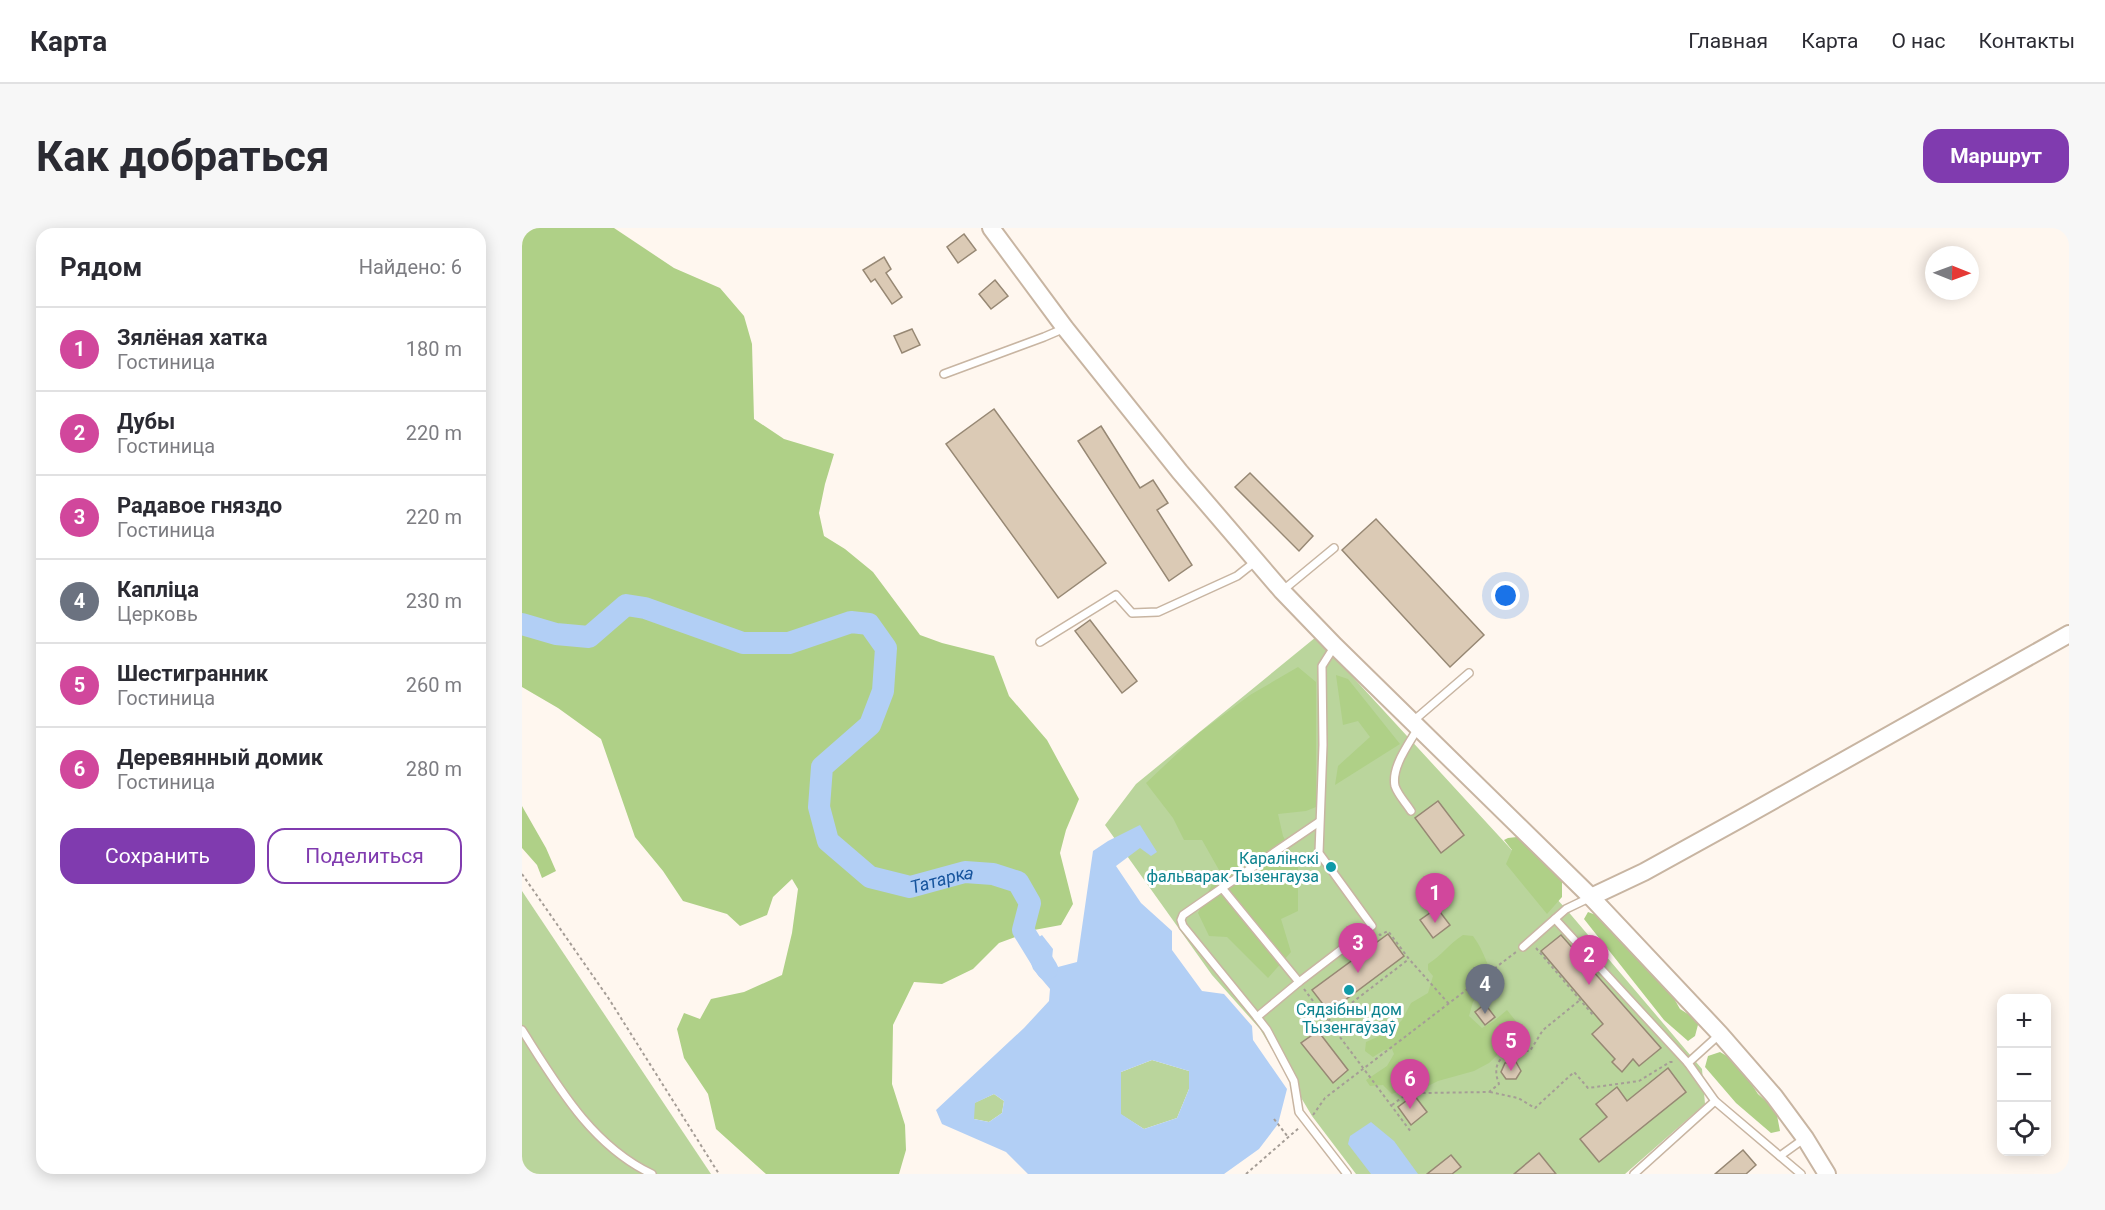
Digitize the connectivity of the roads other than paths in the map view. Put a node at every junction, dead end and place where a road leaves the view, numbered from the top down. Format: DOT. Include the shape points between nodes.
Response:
graph roads {
  1 [pos="991,228"];
  2 [pos="1065,328"];
  3 [pos="944,374"];
  4 [pos="1334,548"];
  5 [pos="1256,561"];
  6 [pos="1282,591"];
  7 [pos="2069,634"];
  8 [pos="1040,642"];
  9 [pos="1335,646"];
  10 [pos="1469,673"];
  11 [pos="1415,725"];
  12 [pos="1412,811"];
  13 [pos="1319,822"];
  14 [pos="1222,888"];
  15 [pos="1591,897"];
  16 [pos="1555,919"];
  17 [pos="1523,947"];
  18 [pos="1299,982"];
  19 [pos="1257,1017"];
  20 [pos="522,1030"];
  21 [pos="1720,1034"];
  22 [pos="1688,1063"];
  23 [pos="1715,1101"];
  24 [pos="1805,1138"];
  25 [pos="1780,1156"];
  26 [pos="652,1174"];
  27 [pos="1347,1174"];
  28 [pos="1634,1174"];
  29 [pos="1801,1174"];
  30 [pos="1827,1174"];
  1 -- 2 [label="street"];
  2 -- 3 [label="lane"];
  2 -- 5 [label="street"];
  4 -- 6 [label="lane"];
  5 -- 6 [label="street"];
  5 -- 8 [label="lane" via="1237,576 1158,612 1132,613 1116,595"];
  6 -- 9 [label="street"];
  7 -- 15 [label="street" via="1644,872"];
  9 -- 11 [label="street"];
  9 -- 13 [label="lane" via="1322,666"];
  10 -- 11 [label="lane"];
  11 -- 12 [label="lane" via="1395,779 1399,794"];
  11 -- 15 [label="street"];
  13 -- 14 [label="lane"];
  13 -- 18 [label="lane" via="1319,853 1372,926"];
  14 -- 18 [label="lane"];
  14 -- 19 [label="lane" via="1181,920"];
  15 -- 16 [label="lane"];
  15 -- 21 [label="street"];
  16 -- 17 [label="lane"];
  16 -- 22 [label="lane"];
  18 -- 19 [label="lane"];
  19 -- 27 [label="lane" via="1294,1081 1299,1112"];
  20 -- 26 [label="lane" via="586,1124 614,1151"];
  21 -- 22 [label="lane"];
  21 -- 24 [label="street"];
  22 -- 23 [label="lane"];
  23 -- 25 [label="lane"];
  23 -- 28 [label="lane"];
  24 -- 25 [label="lane"];
  24 -- 30 [label="street"];
  25 -- 29 [label="lane"];
}
